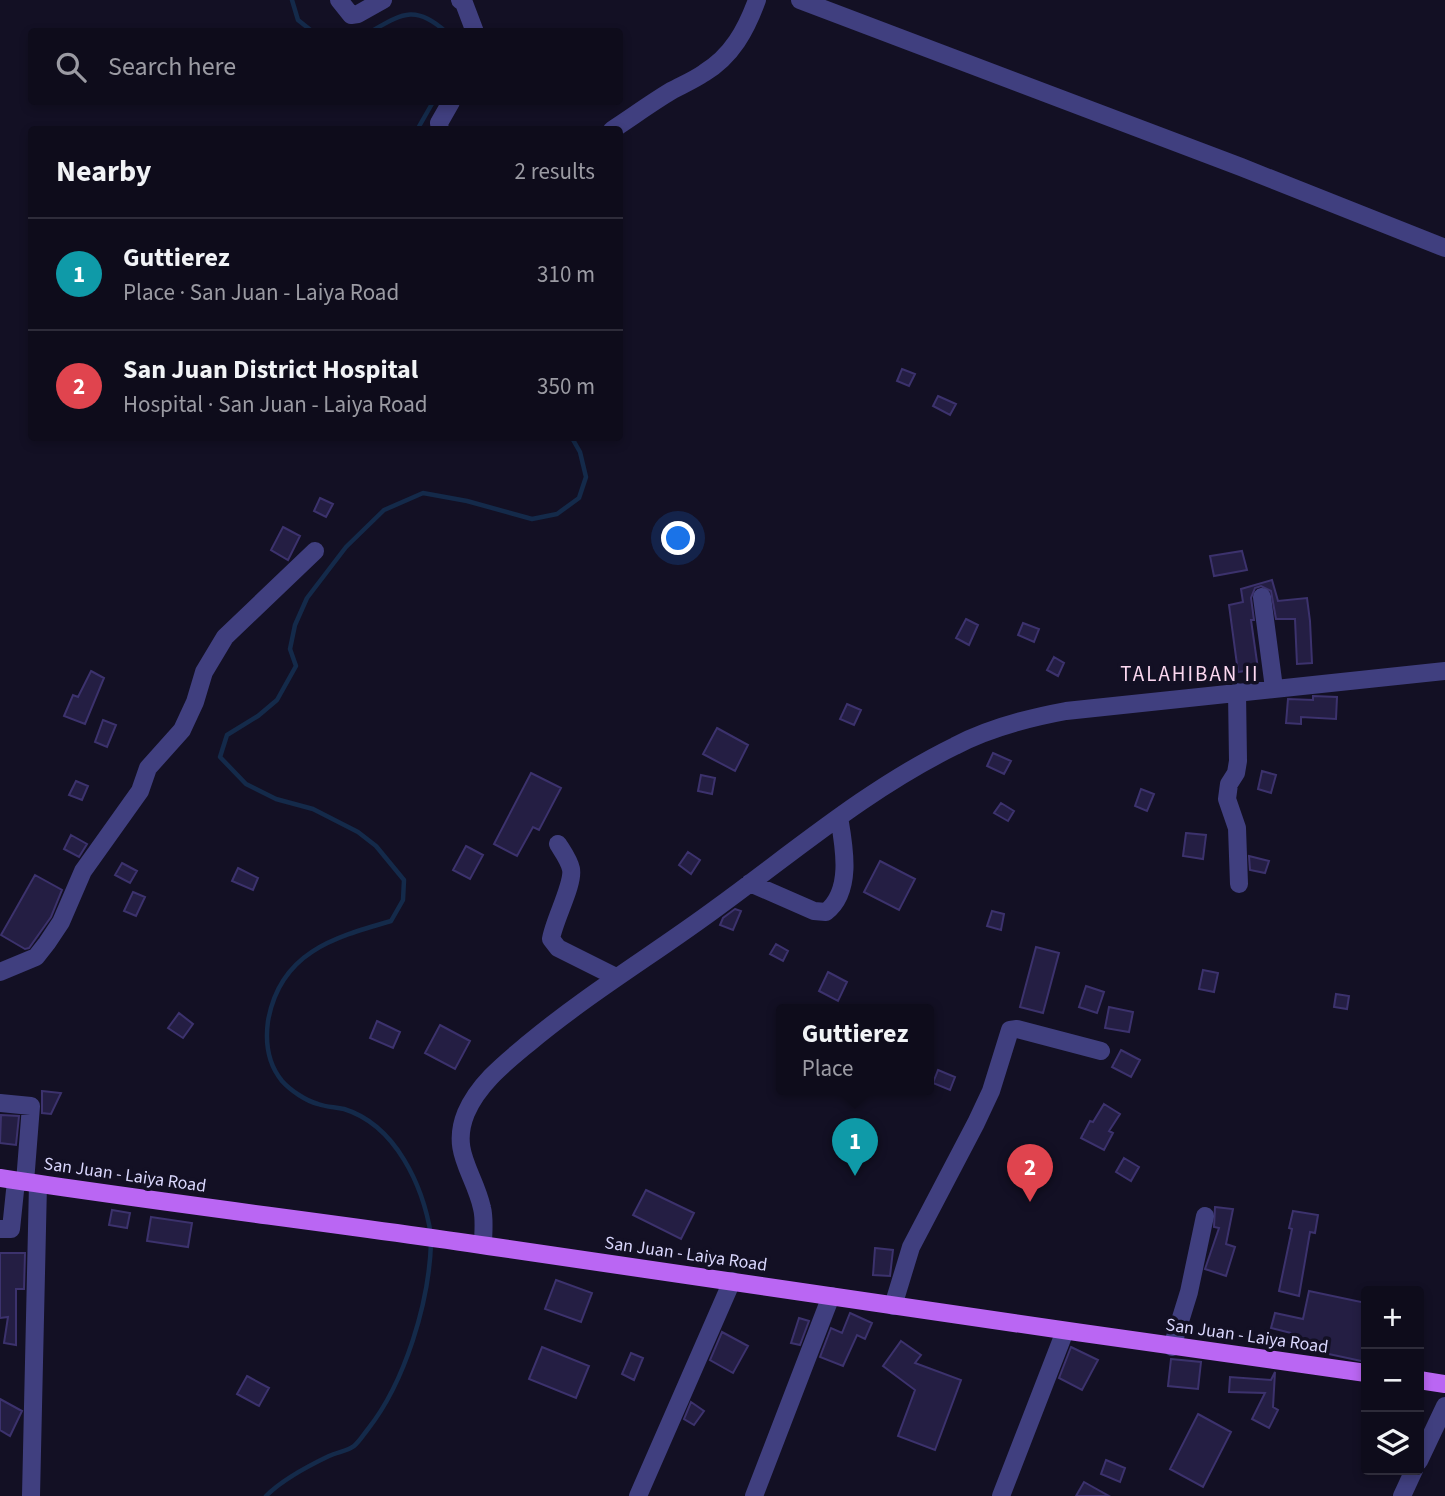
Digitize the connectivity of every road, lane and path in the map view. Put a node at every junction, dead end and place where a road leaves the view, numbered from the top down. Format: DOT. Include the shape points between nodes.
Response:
graph roads {
  1 [pos="339,0"];
  2 [pos="383,0"];
  3 [pos="460,0"];
  4 [pos="757,0"];
  5 [pos="800,0"];
  6 [pos="473,28"];
  7 [pos="449,105"];
  8 [pos="440,126"];
  9 [pos="618,126"];
  10 [pos="1445,248"];
  11 [pos="315,551"];
  12 [pos="1262,597"];
  13 [pos="1445,671"];
  14 [pos="1274,688"];
  15 [pos="1237,692"];
  16 [pos="839,817"];
  17 [pos="558,844"];
  18 [pos="750,883"];
  19 [pos="1239,884"];
  20 [pos="0,972"];
  21 [pos="616,977"];
  22 [pos="1101,1051"];
  23 [pos="0,1103"];
  24 [pos="20,1181"];
  25 [pos="1205,1216"];
  26 [pos="0,1228"];
  27 [pos="484,1245"];
  28 [pos="732,1282"];
  29 [pos="831,1296"];
  30 [pos="893,1306"];
  31 [pos="1065,1331"];
  32 [pos="1172,1347"];
  33 [pos="1361,1372"];
  34 [pos="1424,1381"];
  35 [pos="1445,1384"];
  36 [pos="1445,1406"];
  37 [pos="1424,1450"];
  38 [pos="1412,1475"];
  39 [pos="31,1496"];
  40 [pos="638,1496"];
  41 [pos="754,1496"];
  42 [pos="1001,1496"];
  43 [pos="1402,1496"];
  1 -- 2 [label="street" via="351,15"];
  3 -- 6 [label="street"];
  4 -- 9 [label="street" via="737,44 723,59"];
  5 -- 10 [label="street"];
  7 -- 8 [label="street"];
  11 -- 20 [label="street" via="225,637 204,672 182,730 148,768 140,790 83,871 47,943 36,957"];
  12 -- 14 [label="street"];
  13 -- 14 [label="street"];
  14 -- 15 [label="street"];
  15 -- 16 [label="street" via="1035,717 956,745"];
  15 -- 19 [label="street" via="1238,761 1227,799 1237,828"];
  16 -- 18 [label="street"];
  16 -- 18 [label="street" via="844,863 841,893 833,907 814,911"];
  17 -- 21 [label="street" via="572,872 551,939 558,948"];
  18 -- 21 [label="street"];
  21 -- 27 [label="street" via="498,1069 479,1089 467,1112 460,1145 483,1211"];
  22 -- 30 [label="street" via="1010,1030 986,1102 911,1247"];
  23 -- 24 [label="street" via="31,1106"];
  24 -- 26 [label="street" via="11,1229"];
  24 -- 27 [label="main road, San Juan - Laiya Road"];
  24 -- 39 [label="street"];
  25 -- 32 [label="street"];
  27 -- 28 [label="main road, San Juan - Laiya Road"];
  28 -- 29 [label="main road, San Juan - Laiya Road"];
  28 -- 40 [label="street"];
  29 -- 30 [label="main road, San Juan - Laiya Road"];
  29 -- 41 [label="street"];
  30 -- 31 [label="main road, San Juan - Laiya Road"];
  31 -- 32 [label="main road, San Juan - Laiya Road"];
  31 -- 42 [label="street"];
  32 -- 33 [label="main road, San Juan - Laiya Road"];
  34 -- 35 [label="main road"];
  36 -- 37 [label="street"];
  38 -- 43 [label="street"];
}
